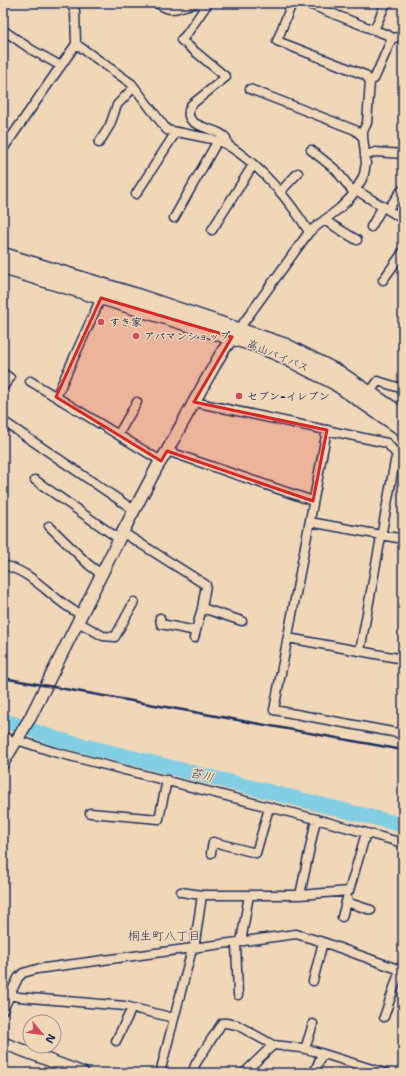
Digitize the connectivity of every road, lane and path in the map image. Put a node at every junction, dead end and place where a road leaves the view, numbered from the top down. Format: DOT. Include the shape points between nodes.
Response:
graph roads {
  1 [pos="70,3"];
  2 [pos="157,3"];
  3 [pos="292,3"];
  4 [pos="306,3"];
  5 [pos="386,3"];
  6 [pos="207,4"];
  7 [pos="3,30"];
  8 [pos="374,30"];
  9 [pos="403,34"];
  10 [pos="392,38"];
  11 [pos="76,44"];
  12 [pos="61,66"];
  13 [pos="370,81"];
  14 [pos="134,87"];
  15 [pos="250,89"];
  16 [pos="176,132"];
  17 [pos="363,137"];
  18 [pos="217,142"];
  19 [pos="99,143"];
  20 [pos="228,144"];
  21 [pos="3,149"];
  22 [pos="311,150"];
  23 [pos="403,154"];
  24 [pos="365,156"];
  25 [pos="253,165"];
  26 [pos="298,173"];
  27 [pos="355,191"];
  28 [pos="401,191"];
  29 [pos="280,192"];
  30 [pos="136,194"];
  31 [pos="385,208"];
  32 [pos="174,218"];
  33 [pos="403,219"];
  34 [pos="324,220"];
  35 [pos="371,227"];
  36 [pos="212,230"];
  37 [pos="309,232"];
  38 [pos="357,240"];
  39 [pos="403,252"];
  40 [pos="3,255"];
  41 [pos="3,268"];
  42 [pos="383,280"];
  43 [pos="101,298"];
  44 [pos="236,333"];
  45 [pos="3,373"];
  46 [pos="30,381"];
  47 [pos="3,387"];
  48 [pos="403,389"];
  49 [pos="370,392"];
  50 [pos="56,397"];
  51 [pos="137,402"];
  52 [pos="194,402"];
  53 [pos="403,416"];
  54 [pos="3,421"];
  55 [pos="403,429"];
  56 [pos="327,430"];
  57 [pos="118,435"];
  58 [pos="167,451"];
  59 [pos="400,457"];
  60 [pos="160,461"];
  61 [pos="34,480"];
  62 [pos="313,501"];
  63 [pos="134,510"];
  64 [pos="310,522"];
  65 [pos="49,526"];
  66 [pos="121,535"];
  67 [pos="382,535"];
  68 [pos="403,539"];
  69 [pos="3,565"];
  70 [pos="102,574"];
  71 [pos="134,602"];
  72 [pos="202,608"];
  73 [pos="80,618"];
  74 [pos="160,618"];
  75 [pos="242,620"];
  76 [pos="288,638"];
  77 [pos="360,651"];
  78 [pos="403,659"];
  79 [pos="403,734"];
  80 [pos="3,736"];
  81 [pos="17,740"];
  82 [pos="3,763"];
  83 [pos="167,780"];
  84 [pos="269,808"];
  85 [pos="90,813"];
  86 [pos="316,819"];
  87 [pos="366,833"];
  88 [pos="403,843"];
  89 [pos="211,853"];
  90 [pos="349,891"];
  91 [pos="181,892"];
  92 [pos="202,895"];
  93 [pos="249,895"];
  94 [pos="300,895"];
  95 [pos="346,902"];
  96 [pos="371,910"];
  97 [pos="342,917"];
  98 [pos="239,942"];
  99 [pos="323,942"];
  100 [pos="193,949"];
  101 [pos="402,970"];
  102 [pos="313,981"];
  103 [pos="10,995"];
  104 [pos="238,995"];
  105 [pos="132,1008"];
  106 [pos="3,1010"];
  107 [pos="384,1017"];
  108 [pos="174,1018"];
  109 [pos="313,1024"];
  110 [pos="116,1041"];
  111 [pos="3,1044"];
  112 [pos="273,1045"];
  113 [pos="305,1049"];
  114 [pos="322,1054"];
  115 [pos="83,1073"];
  116 [pos="160,1073"];
  117 [pos="192,1073"];
  118 [pos="244,1073"];
  119 [pos="314,1073"];
  120 [pos="384,1073"];
  1 -- 11 [label="street" via="75,11"];
  2 -- 6 [label="street" via="171,9 179,9 194,3"];
  3 -- 13 [label="street" via="276,41 365,75"];
  4 -- 8 [label="street"];
  5 -- 8 [label="street"];
  6 -- 20 [label="street" via="181,40 226,77 192,105 189,116 194,123 217,132"];
  7 -- 12 [label="street"];
  8 -- 10 [label="street"];
  9 -- 10 [label="street"];
  10 -- 13 [label="street" via="374,79"];
  11 -- 12 [label="street"];
  11 -- 14 [label="street"];
  12 -- 21 [label="street"];
  13 -- 17 [label="street" via="367,122"];
  14 -- 16 [label="street" via="167,130"];
  14 -- 19 [label="street" via="117,105 110,125"];
  15 -- 17 [label="street" via="355,130"];
  16 -- 18 [label="street" via="208,137"];
  16 -- 30 [label="street"];
  17 -- 24 [label="street"];
  18 -- 20 [label="street"];
  18 -- 32 [label="street"];
  20 -- 25 [label="street"];
  22 -- 27 [label="street" via="336,170"];
  23 -- 24 [label="street" via="375,152"];
  24 -- 27 [label="street" via="364,174"];
  25 -- 29 [label="street"];
  25 -- 36 [label="street"];
  26 -- 29 [label="street"];
  27 -- 31 [label="street"];
  27 -- 34 [label="street" via="340,208"];
  28 -- 31 [label="street"];
  29 -- 37 [label="street"];
  31 -- 33 [label="street"];
  31 -- 35 [label="street"];
  34 -- 37 [label="street"];
  34 -- 38 [label="street"];
  37 -- 44 [label="street"];
  39 -- 42 [label="street"];
  40 -- 44 [label="highway, 高山バイパス" via="137,296"];
  41 -- 43 [label="highway, 高山バイパス"];
  43 -- 44 [label="highway, 高山バイパス"];
  43 -- 50 [label="street"];
  44 -- 49 [label="highway, 高山バイパス" via="286,346"];
  44 -- 52 [label="street" via="222,352"];
  44 -- 55 [label="highway, 高山バイパス" via="334,382"];
  45 -- 47 [label="street" via="10,378"];
  46 -- 50 [label="street"];
  48 -- 49 [label="street" via="378,381"];
  49 -- 53 [label="highway, 高山バイパス"];
  50 -- 57 [label="street"];
  51 -- 57 [label="street"];
  52 -- 56 [label="street"];
  52 -- 58 [label="street"];
  54 -- 63 [label="street"];
  56 -- 59 [label="street" via="387,443"];
  56 -- 62 [label="street"];
  57 -- 60 [label="street"];
  58 -- 60 [label="street"];
  58 -- 62 [label="street"];
  59 -- 67 [label="street"];
  60 -- 63 [label="street"];
  61 -- 66 [label="street"];
  62 -- 64 [label="street"];
  63 -- 66 [label="street"];
  64 -- 67 [label="street"];
  64 -- 76 [label="street"];
  65 -- 70 [label="street"];
  66 -- 70 [label="street"];
  66 -- 72 [label="street" via="206,585"];
  67 -- 68 [label="street"];
  67 -- 77 [label="street"];
  69 -- 73 [label="street" via="16,568 31,577"];
  70 -- 73 [label="street"];
  71 -- 73 [label="street" via="115,638 103,636"];
  72 -- 74 [label="street" via="195,634 161,624"];
  72 -- 75 [label="street"];
  73 -- 81 [label="street"];
  76 -- 77 [label="street"];
  76 -- 79 [label="street" via="274,710"];
  77 -- 78 [label="street"];
  80 -- 81 [label="street"];
  81 -- 82 [label="street"];
  81 -- 83 [label="street" via="54,752"];
  83 -- 84 [label="street"];
  83 -- 85 [label="street" via="159,819"];
  84 -- 86 [label="street"];
  84 -- 89 [label="street" via="256,853 214,842"];
  86 -- 87 [label="street"];
  86 -- 94 [label="street"];
  87 -- 88 [label="street"];
  87 -- 90 [label="street"];
  90 -- 94 [label="street"];
  90 -- 95 [label="street"];
  91 -- 92 [label="street"];
  92 -- 93 [label="street"];
  92 -- 100 [label="street"];
  93 -- 94 [label="street"];
  93 -- 98 [label="street"];
  95 -- 96 [label="street"];
  95 -- 97 [label="street"];
  98 -- 99 [label="street" via="296,934"];
  98 -- 100 [label="street"];
  98 -- 104 [label="street"];
  99 -- 101 [label="street"];
  99 -- 102 [label="street"];
  100 -- 103 [label="street" via="32,970 18,978"];
  100 -- 108 [label="street"];
  101 -- 107 [label="street"];
  103 -- 105 [label="street"];
  103 -- 106 [label="street"];
  105 -- 108 [label="street"];
  105 -- 110 [label="street"];
  108 -- 116 [label="street"];
  109 -- 113 [label="street"];
  111 -- 115 [label="street"];
  112 -- 113 [label="street"];
  112 -- 117 [label="street" via="237,1025 222,1023"];
  112 -- 118 [label="street"];
  113 -- 114 [label="street"];
  114 -- 119 [label="street"];
  114 -- 120 [label="street"];
}
